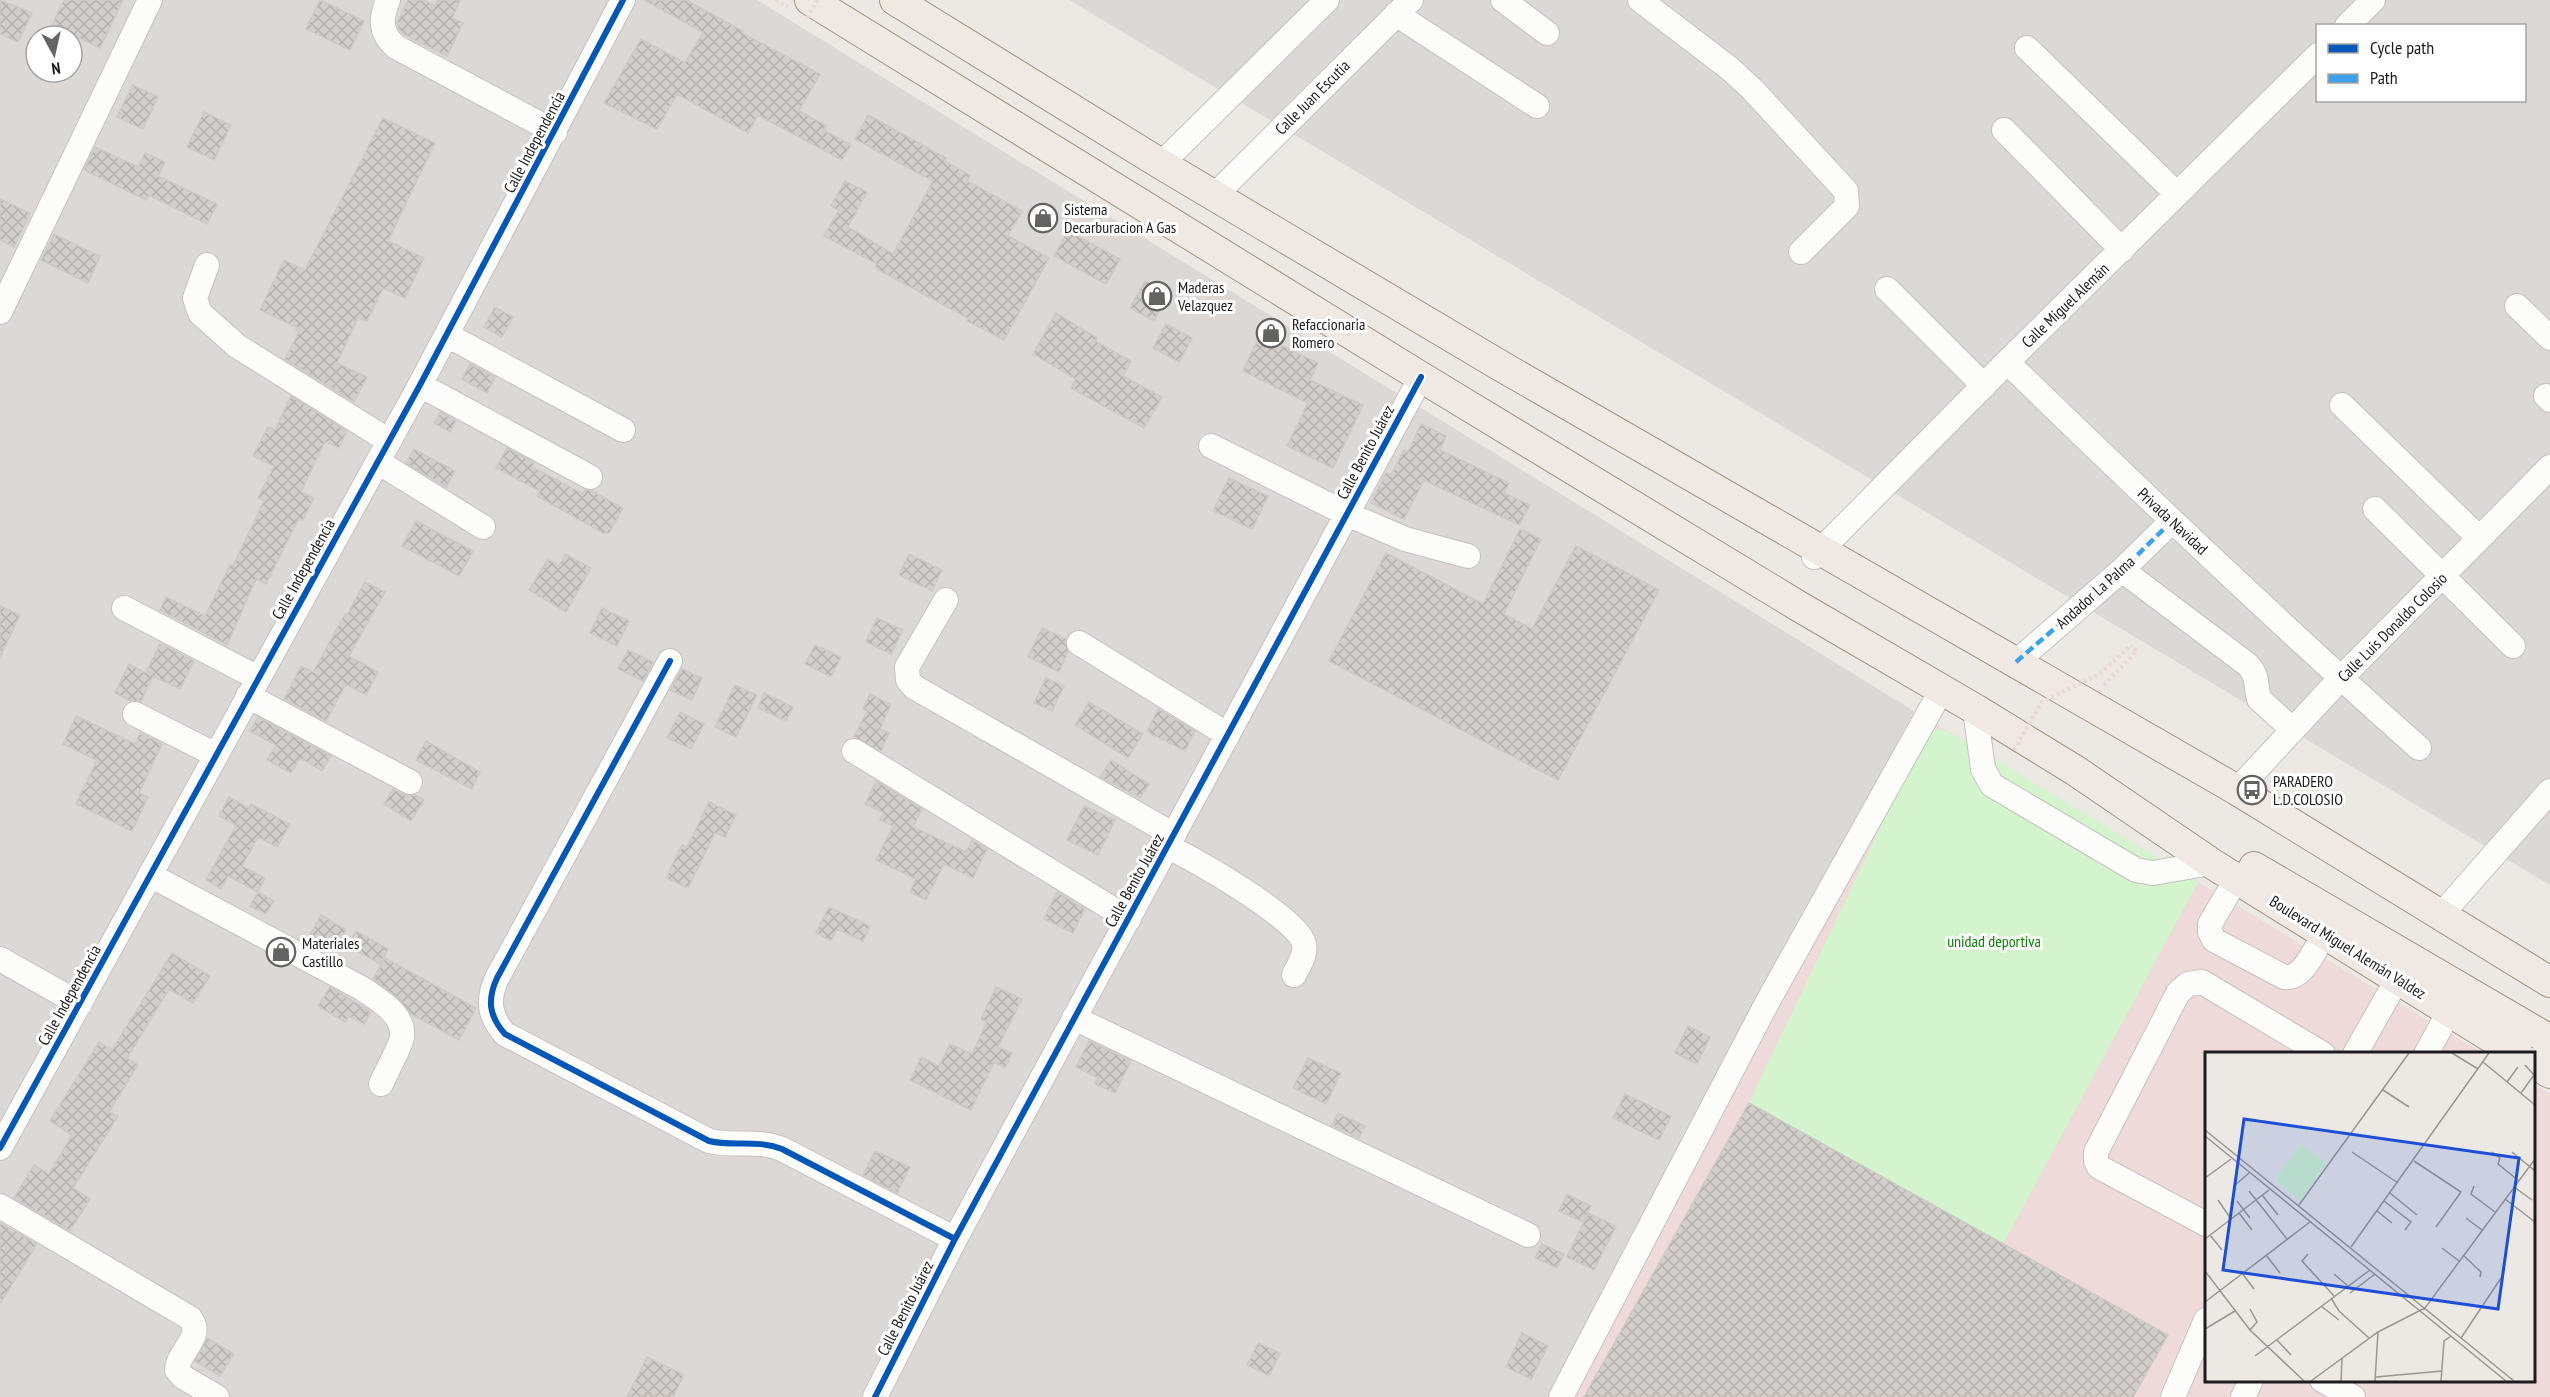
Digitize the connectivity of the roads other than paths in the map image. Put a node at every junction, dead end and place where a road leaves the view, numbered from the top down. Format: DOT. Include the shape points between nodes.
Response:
graph roads {
  1 [pos="150,0"];
  2 [pos="388,0"];
  3 [pos="623,0"];
  4 [pos="895,0"];
  5 [pos="1327,0"];
  6 [pos="1503,0"];
  7 [pos="1640,0"];
  8 [pos="2373,0"];
  9 [pos="1404,7"];
  10 [pos="809,9"];
  11 [pos="2349,24"];
  12 [pos="1547,33"];
  13 [pos="2027,48"];
  14 [pos="2316,57"];
  15 [pos="1537,106"];
  16 [pos="2004,130"];
  17 [pos="555,132"];
  18 [pos="1161,164"];
  19 [pos="2177,194"];
  20 [pos="1215,195"];
  21 [pos="2122,250"];
  22 [pos="1801,252"];
  23 [pos="207,265"];
  24 [pos="1887,289"];
  25 [pos="2517,306"];
  26 [pos="0,312"];
  27 [pos="447,335"];
  28 [pos="2550,338"];
  29 [pos="2007,362"];
  30 [pos="1421,377"];
  31 [pos="420,386"];
  32 [pos="1983,386"];
  33 [pos="2342,405"];
  34 [pos="623,430"];
  35 [pos="389,441"];
  36 [pos="1211,446"];
  37 [pos="378,462"];
  38 [pos="590,477"];
  39 [pos="2547,477"];
  40 [pos="2375,509"];
  41 [pos="1347,514"];
  42 [pos="2172,521"];
  43 [pos="483,527"];
  44 [pos="2479,538"];
  45 [pos="1810,548"];
  46 [pos="1468,556"];
  47 [pos="2122,570"];
  48 [pos="2441,577"];
  49 [pos="946,600"];
  50 [pos="124,608"];
  51 [pos="1078,643"];
  52 [pos="2512,646"];
  53 [pos="670,661"];
  54 [pos="2016,662"];
  55 [pos="2340,679"];
  56 [pos="253,687"];
  57 [pos="1942,689"];
  58 [pos="1975,709"];
  59 [pos="135,714"];
  60 [pos="2293,730"];
  61 [pos="1228,735"];
  62 [pos="2419,748"];
  63 [pos="854,751"];
  64 [pos="216,755"];
  65 [pos="410,782"];
  66 [pos="2237,790"];
  67 [pos="2550,791"];
  68 [pos="1171,841"];
  69 [pos="2178,841"];
  70 [pos="2211,862"];
  71 [pos="150,875"];
  72 [pos="2251,875"];
  73 [pos="2440,916"];
  74 [pos="1129,918"];
  75 [pos="2325,933"];
  76 [pos="0,959"];
  77 [pos="1294,975"];
  78 [pos="2398,978"];
  79 [pos="2550,982"];
  80 [pos="2550,1003"];
  81 [pos="80,1004"];
  82 [pos="2450,1010"];
  83 [pos="1074,1018"];
  84 [pos="2487,1045"];
  85 [pos="2321,1052"];
  86 [pos="2356,1052"];
  87 [pos="2427,1052"];
  88 [pos="2508,1052"];
  89 [pos="2523,1052"];
  90 [pos="381,1084"];
  91 [pos="4,1133"];
  92 [pos="0,1206"];
  93 [pos="2205,1223"];
  94 [pos="1528,1235"];
  95 [pos="955,1239"];
  96 [pos="2205,1322"];
  97 [pos="2251,1382"];
  98 [pos="2326,1382"];
  99 [pos="217,1397"];
  100 [pos="875,1397"];
  101 [pos="1561,1397"];
  102 [pos="2173,1397"];
  103 [pos="2243,1397"];
  104 [pos="2353,1397"];
  1 -- 26 [label="street"];
  2 -- 17 [label="street" via="382,16 383,30 386,39 396,47"];
  3 -- 17 [label="street, Calle Independencia"];
  4 -- 18 [label="main road"];
  5 -- 18 [label="street"];
  6 -- 12 [label="street"];
  7 -- 22 [label="street" via="1752,89 1846,191 1847,206"];
  8 -- 11 [label="street"];
  9 -- 15 [label="street"];
  9 -- 20 [label="street, Calle Juan Escutia"];
  10 -- 30 [label="main road, Boulevard Miguel Alemán Valdez"];
  13 -- 19 [label="street"];
  14 -- 19 [label="street, Calle Miguel Alemán"];
  16 -- 21 [label="street"];
  17 -- 27 [label="street, Calle Independencia"];
  18 -- 20 [label="main road"];
  19 -- 21 [label="street, Calle Miguel Alemán"];
  20 -- 45 [label="main road"];
  21 -- 29 [label="street, Calle Miguel Alemán"];
  23 -- 35 [label="street" via="195,298 200,314 237,346"];
  24 -- 32 [label="street"];
  25 -- 28 [label="street"];
  27 -- 31 [label="street, Calle Independencia"];
  27 -- 34 [label="street"];
  29 -- 32 [label="street, Calle Miguel Alemán"];
  29 -- 42 [label="street, Privada Navidad"];
  30 -- 41 [label="street, Calle Benito Juárez"];
  30 -- 57 [label="main road, Boulevard Miguel Alemán Valdez"];
  31 -- 35 [label="street, Calle Independencia"];
  31 -- 38 [label="street"];
  32 -- 45 [label="street, Calle Miguel Alemán"];
  33 -- 44 [label="street"];
  35 -- 37 [label="street, Calle Independencia"];
  36 -- 41 [label="street"];
  37 -- 43 [label="street"];
  37 -- 56 [label="street, Calle Independencia"];
  39 -- 44 [label="street, Calle Luis Donaldo Colosio"];
  40 -- 48 [label="street"];
  41 -- 46 [label="street" via="1405,539"];
  41 -- 61 [label="street, Calle Benito Juárez"];
  42 -- 47 [label="street, Andador La Palma"];
  42 -- 55 [label="street, Privada Navidad"];
  44 -- 48 [label="street, Calle Luis Donaldo Colosio"];
  45 -- 54 [label="main road"];
  45 -- 80 [label="main road" via="1848,582"];
  47 -- 54 [label="street, Andador La Palma"];
  47 -- 60 [label="street" via="2248,665 2258,680 2259,699"];
  48 -- 52 [label="street"];
  48 -- 55 [label="street, Calle Luis Donaldo Colosio"];
  49 -- 68 [label="street" via="907,667 908,680 914,687"];
  50 -- 56 [label="street"];
  51 -- 61 [label="street"];
  53 -- 95 [label="street" via="497,978 490,1006 496,1025 505,1034 709,1141 775,1146"];
  54 -- 66 [label="main road"];
  55 -- 60 [label="street, Calle Luis Donaldo Colosio"];
  55 -- 62 [label="street, Privada Navidad"];
  56 -- 64 [label="street, Calle Independencia"];
  56 -- 65 [label="street"];
  57 -- 58 [label="main road, Boulevard Miguel Alemán Valdez"];
  57 -- 101 [label="street" via="1768,1001"];
  58 -- 69 [label="main road, Boulevard Miguel Alemán Valdez" via="2076,771"];
  58 -- 70 [label="street" via="1983,769 1992,785 2136,870 2153,873"];
  59 -- 64 [label="street"];
  60 -- 66 [label="street, Calle Luis Donaldo Colosio"];
  61 -- 68 [label="street, Calle Benito Juárez"];
  63 -- 74 [label="street"];
  64 -- 71 [label="street, Calle Independencia"];
  66 -- 73 [label="main road"];
  67 -- 73 [label="street"];
  68 -- 74 [label="street, Calle Benito Juárez"];
  68 -- 77 [label="street" via="1275,911 1303,940 1305,953"];
  69 -- 70 [label="main road, Boulevard Miguel Alemán Valdez"];
  69 -- 72 [label="main road" via="2213,848"];
  70 -- 72 [label="main road, Boulevard Miguel Alemán Valdez"];
  71 -- 81 [label="street, Calle Independencia"];
  71 -- 90 [label="street" via="363,989 392,1010 402,1037"];
  72 -- 75 [label="main road, Boulevard Miguel Alemán Valdez"];
  72 -- 75 [label="street" via="2210,924 2214,940 2290,978 2300,973"];
  72 -- 89 [label="main road"];
  73 -- 79 [label="main road"];
  74 -- 83 [label="street, Calle Benito Juárez"];
  75 -- 78 [label="main road, Boulevard Miguel Alemán Valdez"];
  76 -- 81 [label="street"];
  78 -- 82 [label="main road, Boulevard Miguel Alemán Valdez"];
  78 -- 86 [label="street"];
  81 -- 91 [label="street, Calle Independencia"];
  82 -- 84 [label="main road, Boulevard Miguel Alemán Valdez"];
  82 -- 87 [label="street"];
  83 -- 94 [label="street"];
  83 -- 95 [label="street, Calle Benito Juárez"];
  84 -- 88 [label="main road, Boulevard Miguel Alemán Valdez"];
  85 -- 93 [label="street" via="2202,982 2188,984 2178,993 2096,1152 2096,1161 2100,1167"];
  92 -- 99 [label="street" via="190,1318 195,1336 179,1359 177,1370"];
  95 -- 100 [label="street, Calle Benito Juárez"];
  96 -- 102 [label="street"];
  97 -- 103 [label="street"];
  98 -- 104 [label="street"];
}
